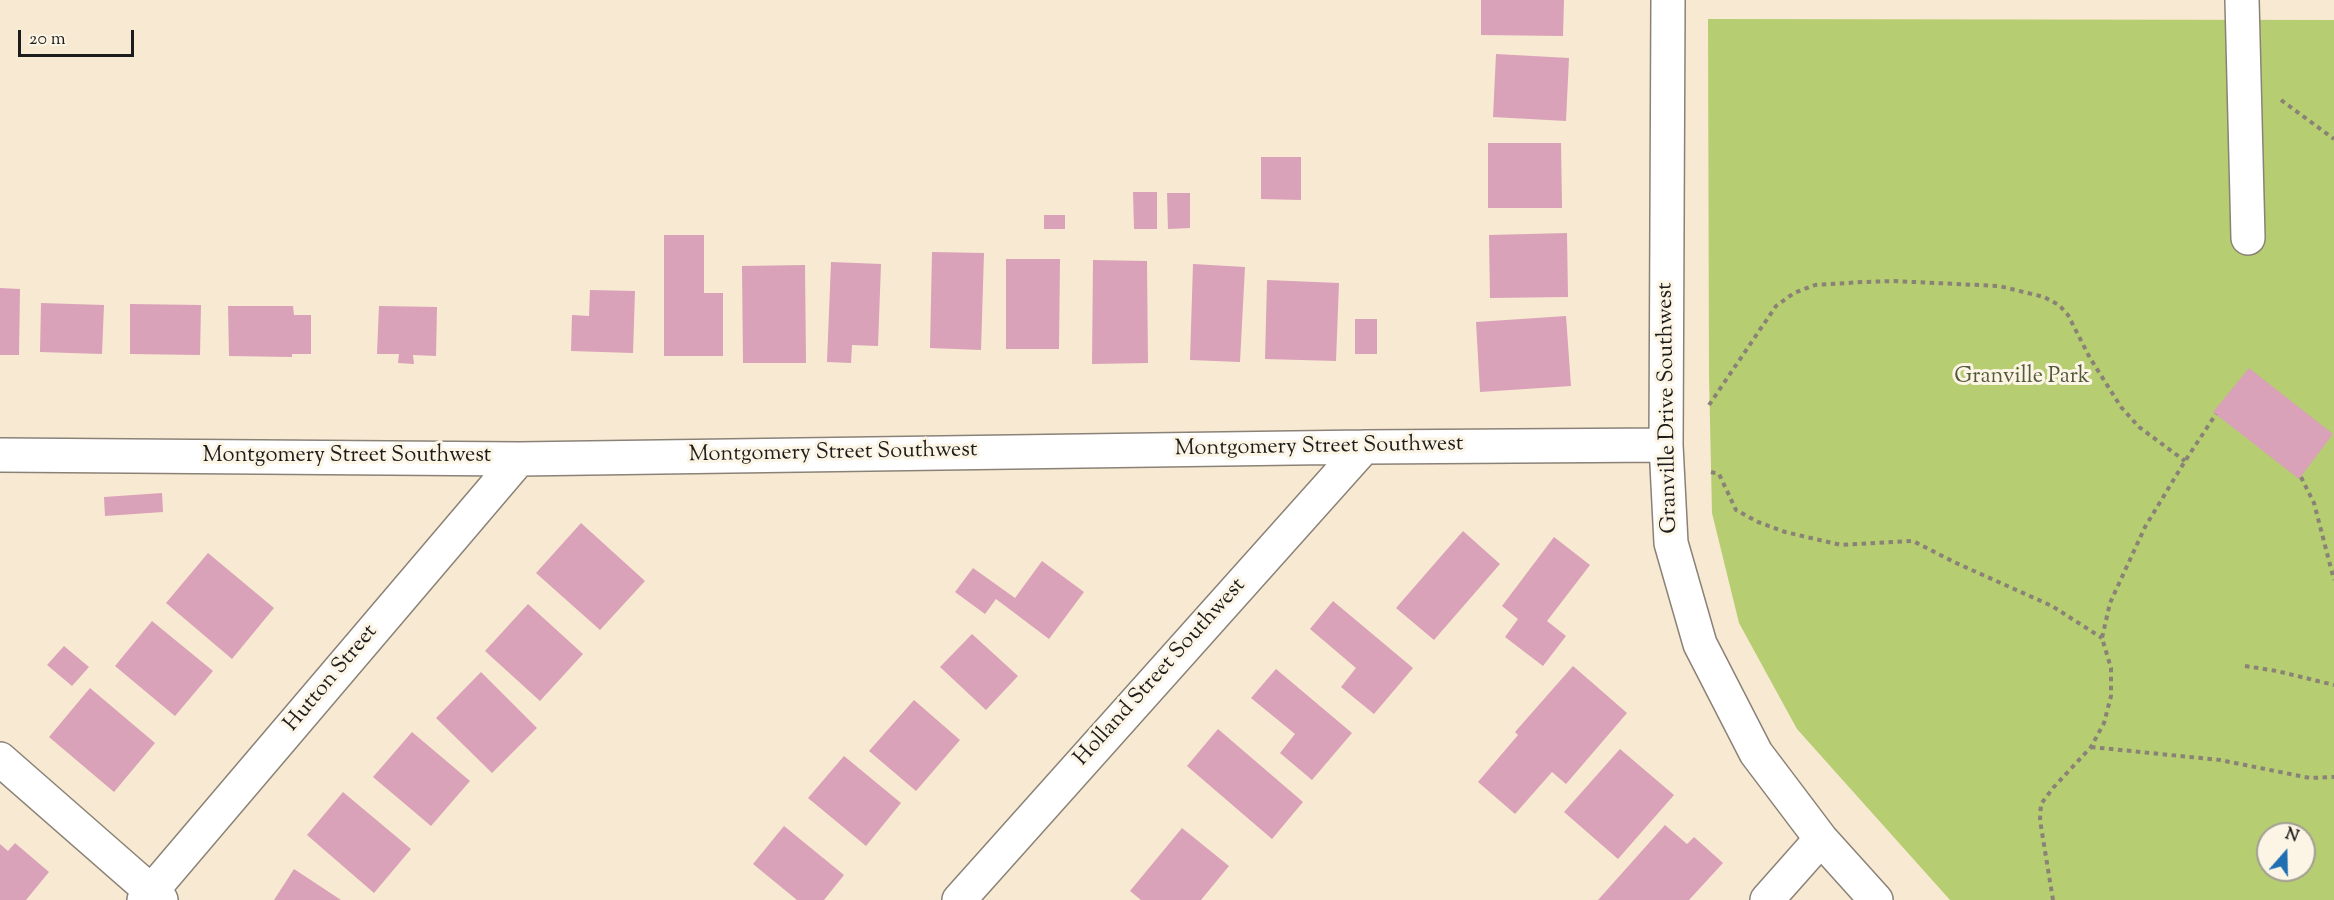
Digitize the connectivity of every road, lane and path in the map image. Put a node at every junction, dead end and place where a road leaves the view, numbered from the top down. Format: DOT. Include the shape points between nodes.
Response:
graph roads {
  1 [pos="1668,0"];
  2 [pos="2242,0"];
  3 [pos="2276,96"];
  4 [pos="2334,139"];
  5 [pos="2248,238"];
  6 [pos="1709,405"];
  7 [pos="2216,414"];
  8 [pos="1666,445"];
  9 [pos="1364,447"];
  10 [pos="0,455"];
  11 [pos="519,459"];
  12 [pos="2185,461"];
  13 [pos="1711,472"];
  14 [pos="2301,477"];
  15 [pos="2334,580"];
  16 [pos="2102,639"];
  17 [pos="2244,666"];
  18 [pos="2334,685"];
  19 [pos="2091,747"];
  20 [pos="0,759"];
  21 [pos="2334,777"];
  22 [pos="1821,839"];
  23 [pos="152,897"];
  24 [pos="959,900"];
  25 [pos="1767,900"];
  26 [pos="1876,900"];
  27 [pos="2054,900"];
  1 -- 8 [label="street, Granville Drive Southwest"];
  2 -- 5 [label="street"];
  3 -- 4 [label="path"];
  6 -- 12 [label="path" via="1776,306 1794,293 1815,285 1863,282 1999,286 2044,297 2059,305 2121,407 2139,427"];
  7 -- 12 [label="path"];
  8 -- 9 [label="street, Montgomery Street Southwest"];
  8 -- 22 [label="street, Granville Drive Southwest" via="1671,543 1700,644 1756,753"];
  9 -- 11 [label="street, Montgomery Street Southwest"];
  9 -- 24 [label="street, Holland Street Southwest"];
  10 -- 11 [label="street, Montgomery Street Southwest"];
  11 -- 23 [label="street, Hutton Street"];
  12 -- 16 [label="path" via="2133,551 2110,603"];
  13 -- 16 [label="path" via="1719,474 1736,510 1758,522 1841,545 1913,541 2052,606"];
  14 -- 15 [label="path" via="2314,503"];
  16 -- 19 [label="path" via="2111,668 2111,696 2104,723"];
  17 -- 18 [label="path"];
  19 -- 21 [label="path" via="2220,760 2310,778"];
  19 -- 27 [label="path" via="2041,804 2040,820"];
  20 -- 23 [label="street"];
  22 -- 25 [label="street"];
  22 -- 26 [label="street, Granville Drive Southwest"];
}
